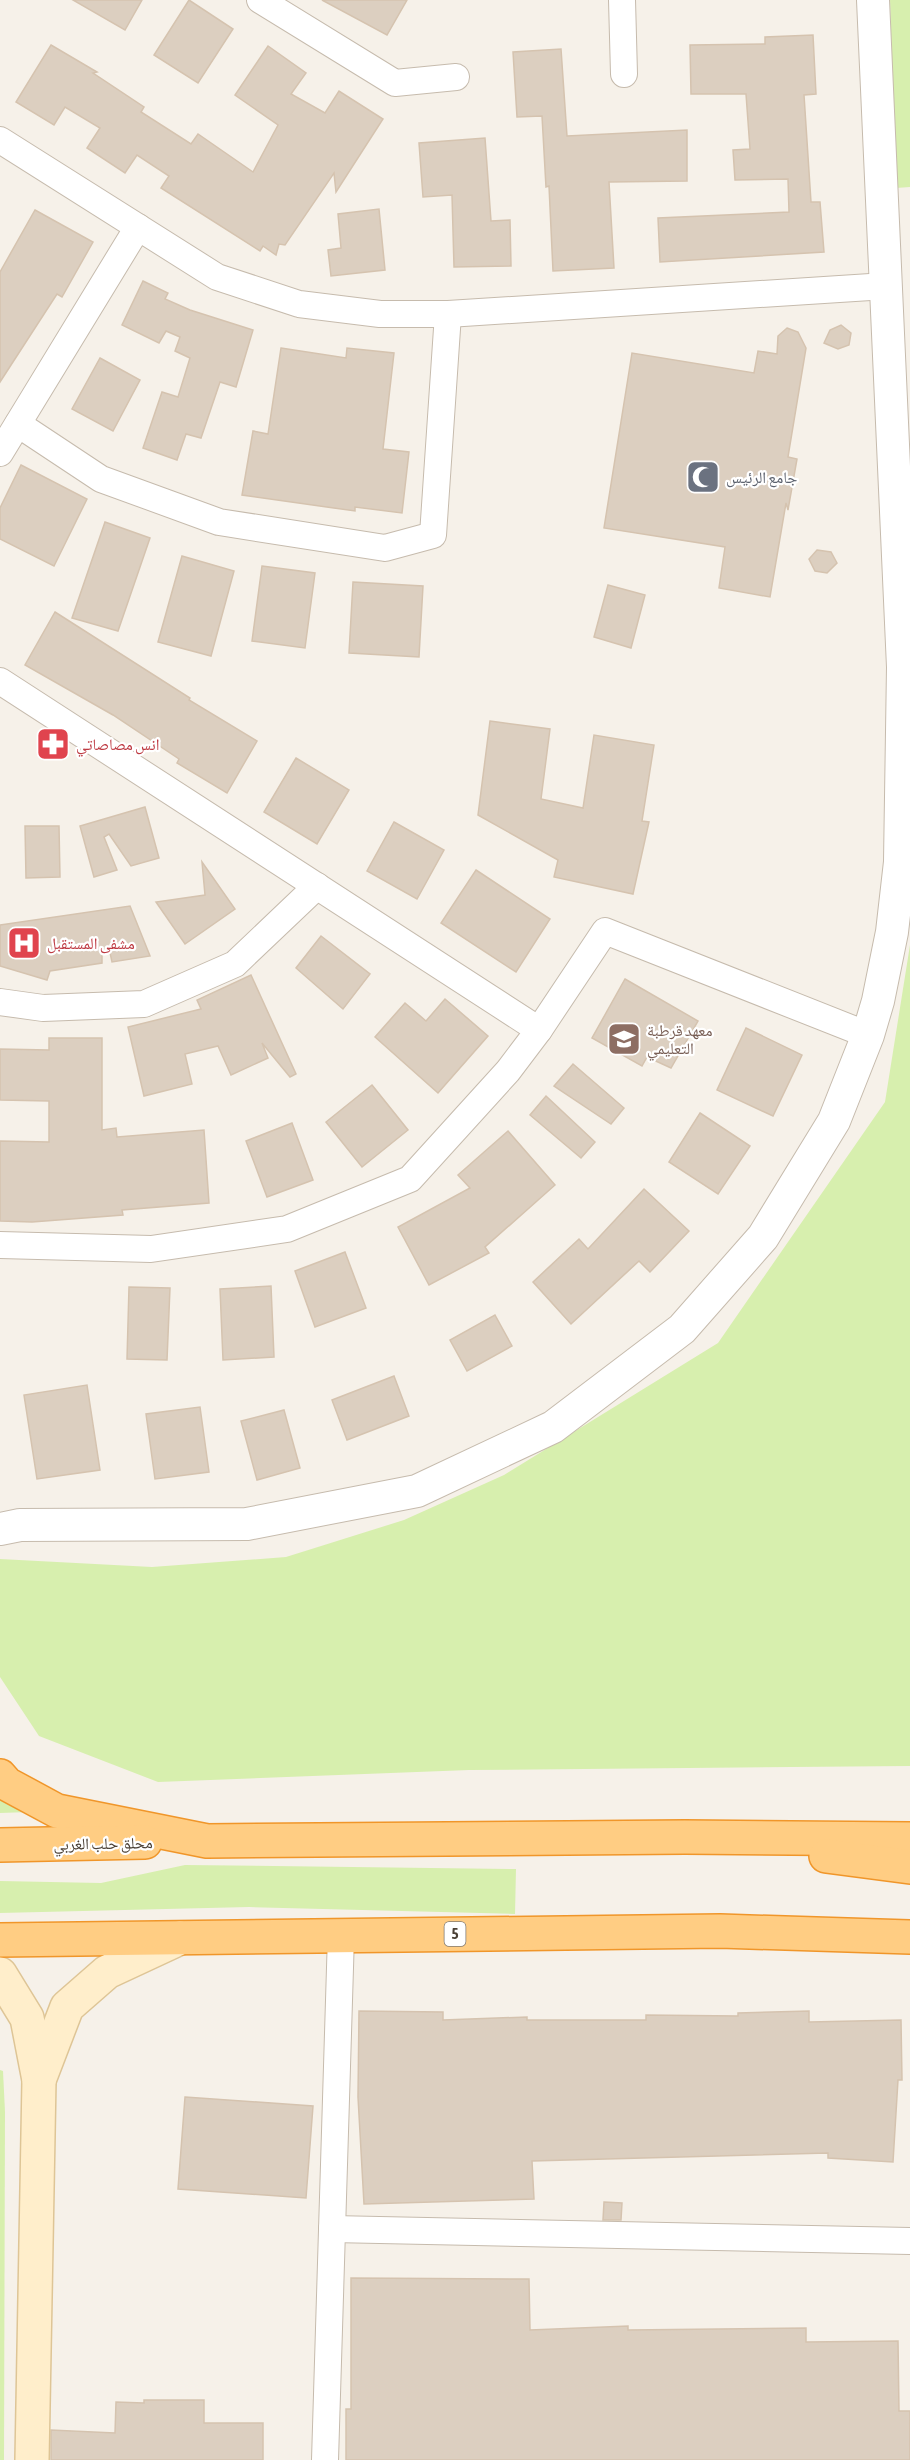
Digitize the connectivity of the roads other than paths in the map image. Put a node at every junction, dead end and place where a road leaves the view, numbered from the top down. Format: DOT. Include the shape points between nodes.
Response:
graph roads {
  1 [pos="260,0"];
  2 [pos="622,0"];
  3 [pos="873,0"];
  4 [pos="624,74"];
  5 [pos="456,77"];
  6 [pos="0,140"];
  7 [pos="138,227"];
  8 [pos="886,285"];
  9 [pos="448,314"];
  10 [pos="18,424"];
  11 [pos="0,453"];
  12 [pos="0,681"];
  13 [pos="317,886"];
  14 [pos="0,1002"];
  15 [pos="539,1030"];
  16 [pos="868,1035"];
  17 [pos="0,1245"];
  18 [pos="7,1522"];
  19 [pos="0,1776"];
  20 [pos="685,1838"];
  21 [pos="910,1839"];
  22 [pos="207,1841"];
  23 [pos="0,1845"];
  24 [pos="910,1867"];
  25 [pos="910,1915"];
  26 [pos="720,1931"];
  27 [pos="340,1935"];
  28 [pos="910,1937"];
  29 [pos="180,1938"];
  30 [pos="0,1940"];
  31 [pos="0,1974"];
  32 [pos="39,2080"];
  33 [pos="332,2229"];
  34 [pos="910,2241"];
  35 [pos="32,2460"];
  36 [pos="325,2460"];
  1 -- 5 [label="street" via="395,83"];
  2 -- 4 [label="street"];
  3 -- 8 [label="street"];
  6 -- 7 [label="street"];
  7 -- 9 [label="street" via="217,277 298,304 380,314"];
  7 -- 10 [label="street"];
  8 -- 9 [label="street"];
  8 -- 16 [label="street" via="903,667 900,862 888,955"];
  9 -- 10 [label="street" via="433,535 385,548 219,522 101,478"];
  10 -- 11 [label="street"];
  12 -- 13 [label="street"];
  13 -- 14 [label="street" via="235,964 144,1004 44,1008"];
  13 -- 15 [label="street"];
  15 -- 16 [label="street" via="605,931"];
  15 -- 17 [label="street" via="508,1071 410,1179 287,1229 151,1249"];
  16 -- 18 [label="street" via="834,1121 763,1237 682,1329 553,1427 417,1491 247,1524"];
  19 -- 22 [label="highway" via="7,1784 57,1811"];
  20 -- 21 [label="highway"];
  20 -- 22 [label="highway"];
  20 -- 24 [label="highway"];
  22 -- 23 [label="highway, محلق حلب الغربي"];
  25 -- 26 [label="highway, 5"];
  26 -- 27 [label="highway, 5"];
  26 -- 28 [label="highway, 5"];
  27 -- 29 [label="highway, 5"];
  27 -- 33 [label="street"];
  29 -- 30 [label="highway, 5"];
  29 -- 32 [label="main road" via="107,1972 67,2007"];
  31 -- 32 [label="main road" via="27,2018"];
  32 -- 35 [label="main road"];
  33 -- 34 [label="street"];
  33 -- 36 [label="street"];
}
